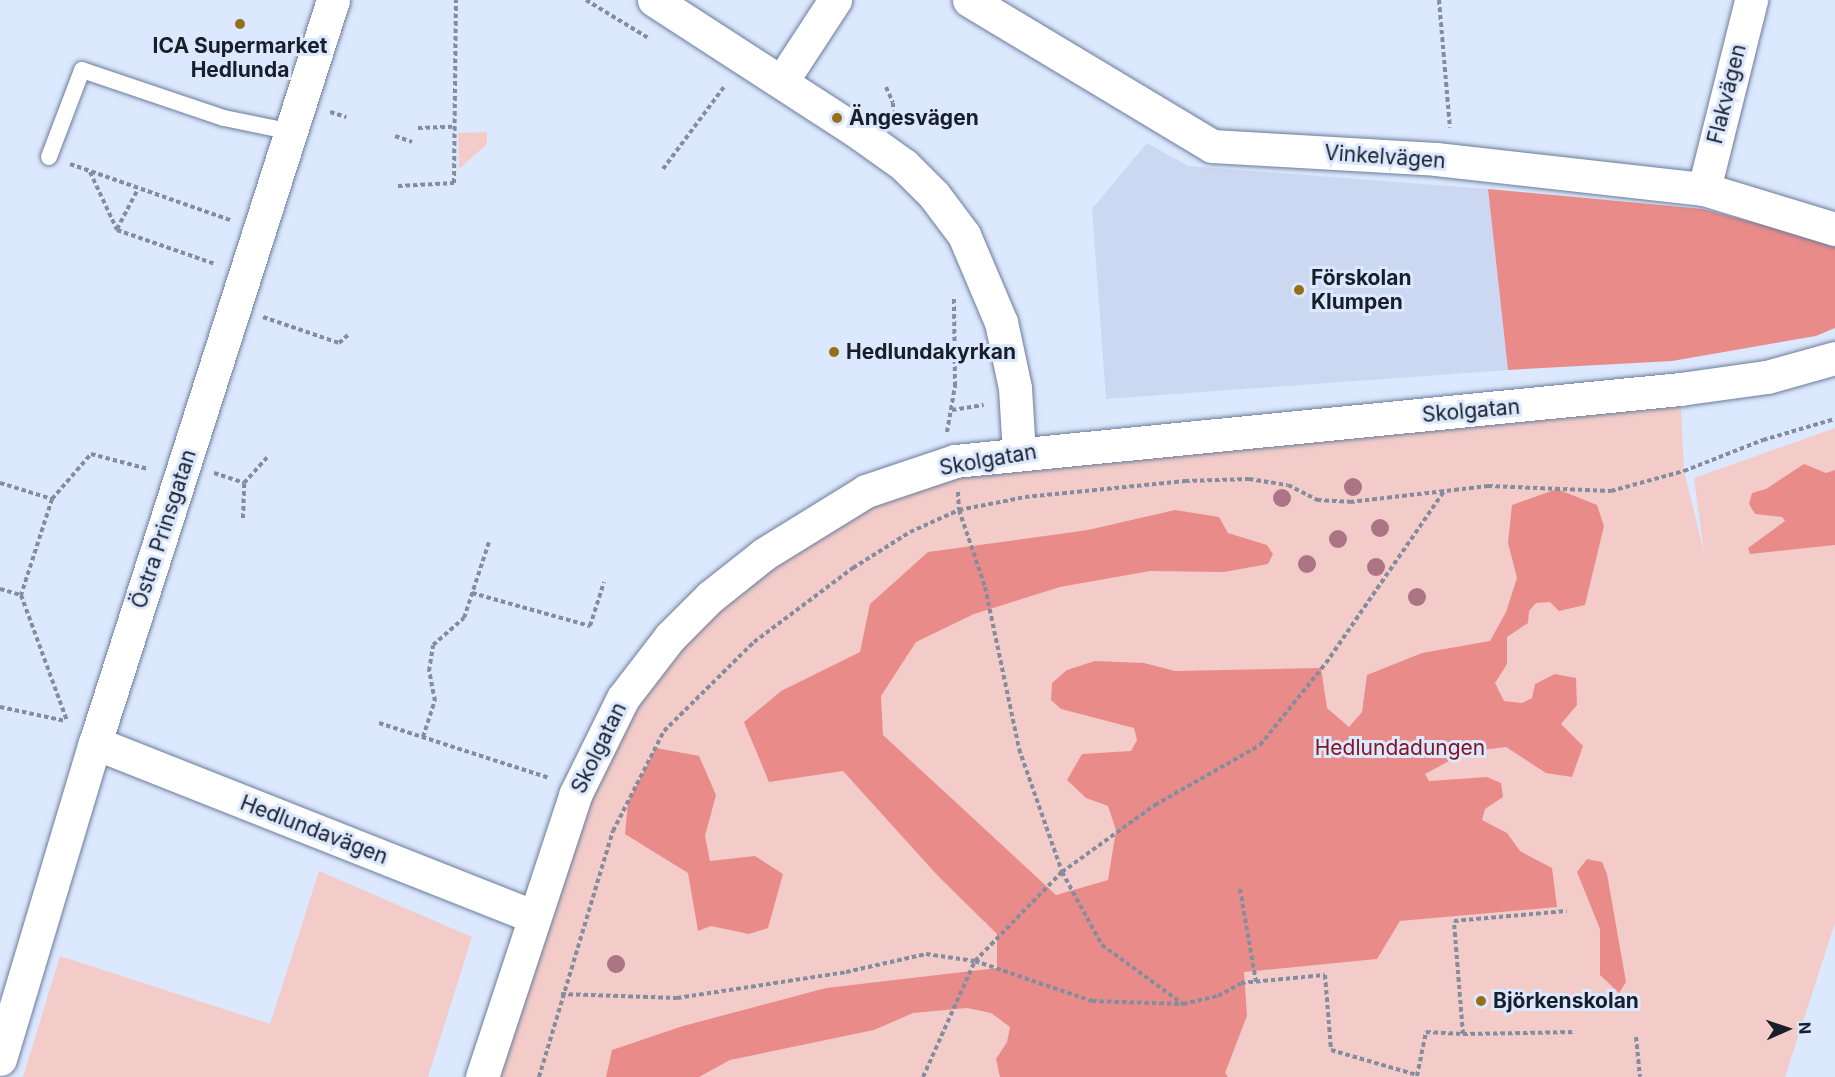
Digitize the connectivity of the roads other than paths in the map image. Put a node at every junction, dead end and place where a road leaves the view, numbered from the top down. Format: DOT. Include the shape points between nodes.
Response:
graph roads {
  1 [pos="333,0"];
  2 [pos="654,0"];
  3 [pos="835,0"];
  4 [pos="969,0"];
  5 [pos="1751,0"];
  6 [pos="782,81"];
  7 [pos="292,132"];
  8 [pos="49,157"];
  9 [pos="1704,189"];
  10 [pos="1835,229"];
  11 [pos="1835,358"];
  12 [pos="1019,453"];
  13 [pos="95,743"];
  14 [pos="533,916"];
  15 [pos="0,1059"];
  16 [pos="482,1077"];
  1 -- 7 [label="street, Östra Prinsgatan"];
  2 -- 6 [label="street"];
  3 -- 6 [label="street"];
  4 -- 9 [label="street, Vinkelvägen" via="1212,146 1453,161"];
  5 -- 9 [label="street, Flakvägen"];
  6 -- 12 [label="street" via="904,165 964,235 1001,322 1015,388"];
  7 -- 8 [label="lane" via="224,118 82,70"];
  7 -- 13 [label="street, Östra Prinsgatan"];
  9 -- 10 [label="street, Vinkelvägen"];
  11 -- 12 [label="street, Skolgatan" via="1767,377 1646,393"];
  12 -- 14 [label="street, Skolgatan" via="955,461 866,491 764,554 710,597 670,638 623,698 575,795"];
  13 -- 14 [label="street, Hedlundavägen"];
  13 -- 15 [label="street, Östra Prinsgatan"];
  14 -- 16 [label="street, Skolgatan"];
}
